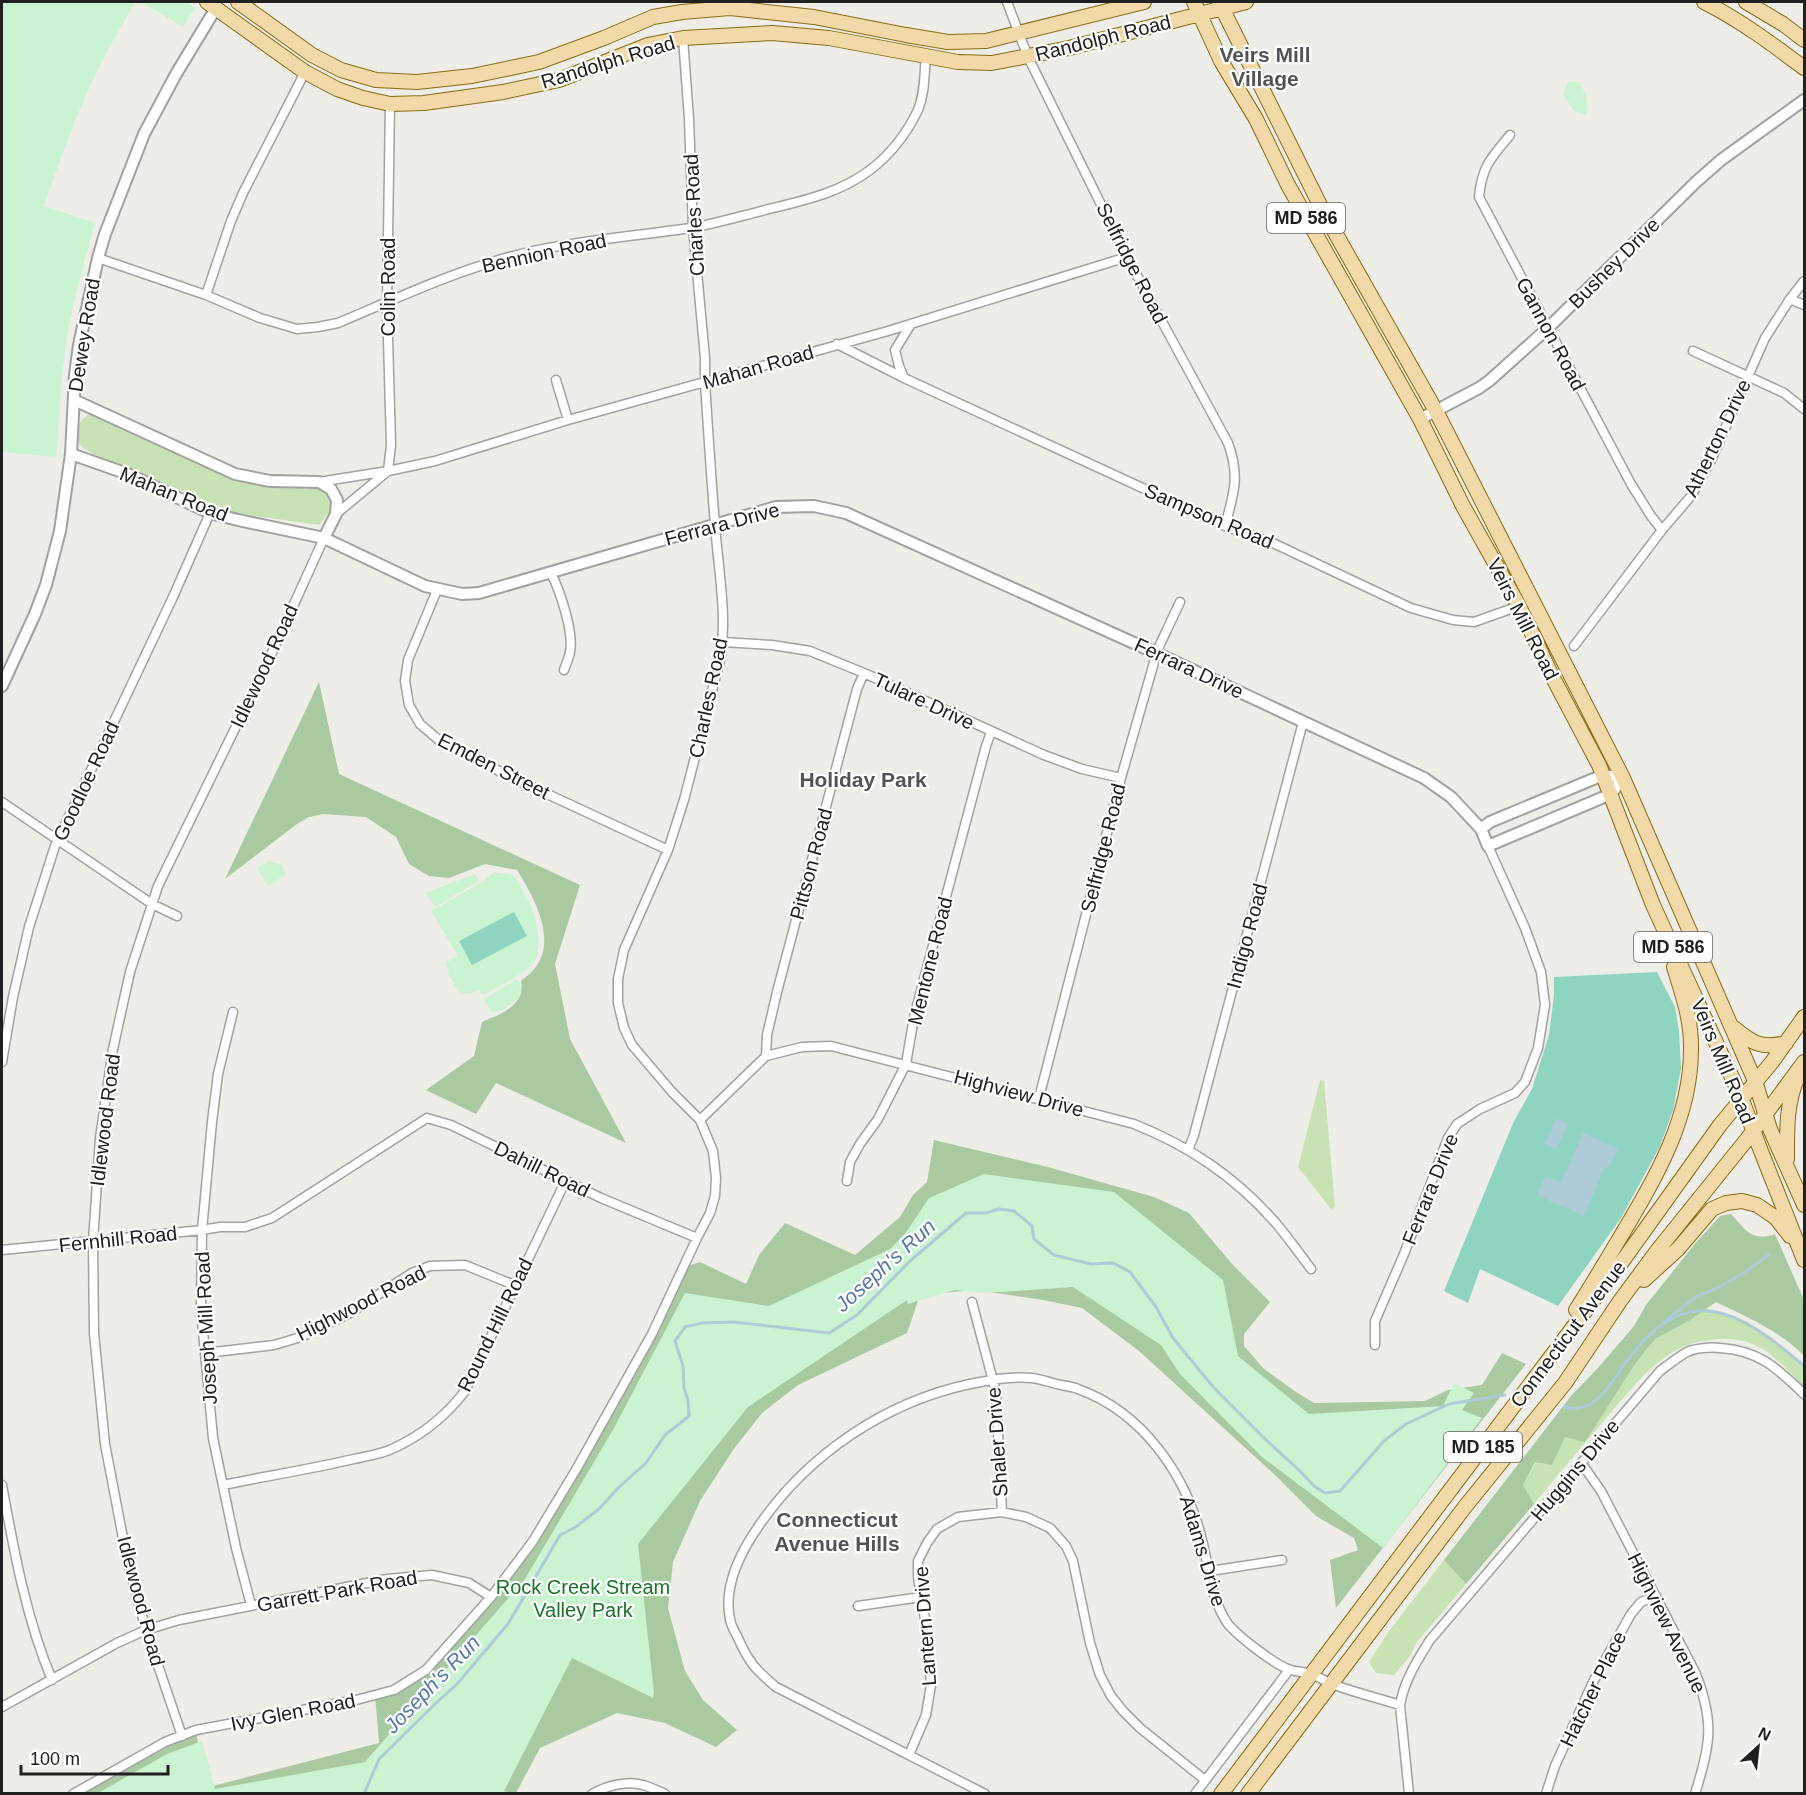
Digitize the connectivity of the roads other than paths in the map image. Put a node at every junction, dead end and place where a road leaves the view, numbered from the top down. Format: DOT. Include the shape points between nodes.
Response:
graph roads {
  1 [pos="238,2"];
  2 [pos="1007,2"];
  3 [pos="1144,2"];
  4 [pos="1246,2"];
  5 [pos="1704,2"];
  6 [pos="1746,2"];
  7 [pos="215,4"];
  8 [pos="1221,5"];
  9 [pos="681,7"];
  10 [pos="1196,7"];
  11 [pos="1019,33"];
  12 [pos="683,38"];
  13 [pos="1804,40"];
  14 [pos="926,57"];
  15 [pos="1028,57"];
  16 [pos="1804,68"];
  17 [pos="305,72"];
  18 [pos="1804,100"];
  19 [pos="390,104"];
  20 [pos="1510,135"];
  21 [pos="693,228"];
  22 [pos="1128,257"];
  23 [pos="98,258"];
  24 [pos="1804,280"];
  25 [pos="206,295"];
  26 [pos="1790,299"];
  27 [pos="387,303"];
  28 [pos="1804,305"];
  29 [pos="910,324"];
  30 [pos="1548,328"];
  31 [pos="837,344"];
  32 [pos="1693,351"];
  33 [pos="1748,376"];
  34 [pos="904,378"];
  35 [pos="556,381"];
  36 [pos="705,382"];
  37 [pos="74,400"];
  38 [pos="1804,409"];
  39 [pos="1436,411"];
  40 [pos="1420,419"];
  41 [pos="568,420"];
  42 [pos="71,454"];
  43 [pos="388,471"];
  44 [pos="320,482"];
  45 [pos="210,513"];
  46 [pos="336,514"];
  47 [pos="715,525"];
  48 [pos="1226,526"];
  49 [pos="1662,530"];
  50 [pos="324,538"];
  51 [pos="551,573"];
  52 [pos="437,590"];
  53 [pos="1180,602"];
  54 [pos="1519,606"];
  55 [pos="723,642"];
  56 [pos="1574,646"];
  57 [pos="1156,653"];
  58 [pos="564,670"];
  59 [pos="864,673"];
  60 [pos="2,686"];
  61 [pos="1303,722"];
  62 [pos="991,732"];
  63 [pos="1603,775"];
  64 [pos="1121,778"];
  65 [pos="1623,778"];
  66 [pos="1611,794"];
  67 [pos="2,802"];
  68 [pos="1481,829"];
  69 [pos="58,840"];
  70 [pos="1488,846"];
  71 [pos="668,850"];
  72 [pos="152,903"];
  73 [pos="1653,905"];
  74 [pos="177,916"];
  75 [pos="233,1012"];
  76 [pos="1804,1017"];
  77 [pos="1731,1026"];
  78 [pos="1786,1042"];
  79 [pos="766,1056"];
  80 [pos="2,1062"];
  81 [pos="1804,1063"];
  82 [pos="906,1064"];
  83 [pos="1755,1081"];
  84 [pos="1741,1097"];
  85 [pos="1039,1098"];
  86 [pos="1766,1113"];
  87 [pos="700,1120"];
  88 [pos="1753,1131"];
  89 [pos="390,1141"];
  90 [pos="1188,1150"];
  91 [pos="1787,1164"];
  92 [pos="847,1181"];
  93 [pos="565,1182"];
  94 [pos="1804,1205"];
  95 [pos="202,1230"];
  96 [pos="697,1238"];
  97 [pos="93,1241"];
  98 [pos="2,1250"];
  99 [pos="1803,1255"];
  100 [pos="1311,1269"];
  101 [pos="514,1285"];
  102 [pos="1620,1301"];
  103 [pos="972,1302"];
  104 [pos="1375,1345"];
  105 [pos="206,1353"];
  106 [pos="993,1379"];
  107 [pos="1528,1386"];
  108 [pos="1804,1394"];
  109 [pos="1582,1464"];
  110 [pos="2,1485"];
  111 [pos="224,1485"];
  112 [pos="1002,1512"];
  113 [pos="1282,1560"];
  114 [pos="1210,1571"];
  115 [pos="1656,1596"];
  116 [pos="491,1597"];
  117 [pos="921,1597"];
  118 [pos="251,1605"];
  119 [pos="858,1606"];
  120 [pos="146,1630"];
  121 [pos="1289,1670"];
  122 [pos="1311,1674"];
  123 [pos="52,1680"];
  124 [pos="1331,1684"];
  125 [pos="1400,1705"];
  126 [pos="2,1707"];
  127 [pos="182,1736"];
  128 [pos="909,1755"];
  129 [pos="1205,1780"];
  130 [pos="73,1794"];
  131 [pos="592,1794"];
  132 [pos="665,1794"];
  133 [pos="985,1794"];
  134 [pos="1195,1794"];
  135 [pos="1221,1794"];
  136 [pos="1248,1794"];
  137 [pos="1409,1794"];
  138 [pos="1546,1794"];
  139 [pos="1695,1794"];
  1 -- 9 [label="main road, Randolph Road" via="312,55 342,70 376,80 417,82 539,62"];
  2 -- 11 [label="street, Selfridge Road"];
  3 -- 11 [label="main road, Randolph Road"];
  4 -- 8 [label="main road, Randolph Road"];
  5 -- 16 [label="main road" via="1760,35"];
  6 -- 13 [label="main road"];
  7 -- 17 [label="main road, Randolph Road"];
  7 -- 23 [label="street, Dewey Road" via="144,134"];
  8 -- 10 [label="main road, Randolph Road"];
  8 -- 39 [label="main road, Veirs Mill Road / MD 586" via="1324,213"];
  9 -- 11 [label="main road, Randolph Road" via="814,17 948,42 986,41"];
  10 -- 15 [label="main road, Randolph Road" via="1069,48"];
  10 -- 40 [label="main road, Veirs Mill Road / MD 586" via="1288,185"];
  11 -- 15 [label="street, Selfridge Road"];
  12 -- 14 [label="main road, Randolph Road" via="772,33 829,38"];
  12 -- 19 [label="main road, Randolph Road" via="648,45 559,80 435,102"];
  12 -- 21 [label="street, Charles Road"];
  14 -- 15 [label="main road, Randolph Road" via="992,63"];
  14 -- 21 [label="street, Bennion Road" via="923,95 917,110 899,141 869,171 832,192"];
  15 -- 22 [label="street, Selfridge Road"];
  17 -- 19 [label="main road, Randolph Road" via="338,89"];
  17 -- 25 [label="street" via="243,193"];
  18 -- 30 [label="street, Bushey Drive" via="1695,182"];
  19 -- 27 [label="street, Colin Road"];
  20 -- 30 [label="street, Gannon Road" via="1488,162 1479,197"];
  21 -- 27 [label="street, Bennion Road" via="527,252 475,267"];
  21 -- 36 [label="street, Charles Road"];
  22 -- 29 [label="street, Mahan Road"];
  22 -- 48 [label="street, Selfridge Road" via="1228,443 1234,461 1235,489"];
  23 -- 25 [label="street, Bennion Road"];
  23 -- 37 [label="street, Dewey Road" via="79,345"];
  24 -- 26 [label="street, Atherton Drive"];
  25 -- 27 [label="street, Bennion Road" via="297,329 338,322"];
  26 -- 28 [label="street"];
  26 -- 33 [label="street, Atherton Drive"];
  27 -- 43 [label="street, Colin Road" via="391,445"];
  29 -- 31 [label="street, Mahan Road"];
  29 -- 34 [label="street" via="895,350"];
  30 -- 39 [label="street, Bushey Drive" via="1489,381"];
  30 -- 49 [label="street, Gannon Road" via="1631,484"];
  31 -- 34 [label="street, Sampson Road"];
  31 -- 36 [label="street, Mahan Road"];
  32 -- 33 [label="street"];
  33 -- 38 [label="street" via="1784,393"];
  33 -- 49 [label="street, Atherton Drive" via="1691,496"];
  34 -- 48 [label="street, Sampson Road"];
  35 -- 41 [label="street"];
  36 -- 41 [label="street, Mahan Road"];
  36 -- 47 [label="street, Charles Road"];
  37 -- 42 [label="street, Dewey Road"];
  37 -- 44 [label="street, Mahan Road" via="235,474 270,481"];
  39 -- 40 [label="street, Bushey Drive"];
  39 -- 65 [label="main road, Veirs Mill Road / MD 586"];
  40 -- 54 [label="main road, Veirs Mill Road / MD 586"];
  41 -- 43 [label="street, Mahan Road" via="435,461"];
  42 -- 45 [label="street, Mahan Road" via="128,474"];
  42 -- 60 [label="street, Dewey Road" via="60,531 45,585"];
  43 -- 44 [label="street, Mahan Road"];
  43 -- 46 [label="street, Mahan Road"];
  44 -- 46 [label="street" via="331,489 337,500"];
  45 -- 50 [label="street, Mahan Road"];
  45 -- 69 [label="street, Goodloe Road"];
  46 -- 50 [label="street, Mahan Road"];
  47 -- 51 [label="street, Ferrara Drive"];
  47 -- 55 [label="street, Charles Road"];
  47 -- 57 [label="street, Ferrara Drive" via="776,507 814,506 846,513"];
  48 -- 54 [label="street, Sampson Road" via="1275,544 1411,608 1453,620 1474,622"];
  49 -- 56 [label="street, Atherton Drive"];
  50 -- 52 [label="street, Ferrara Drive"];
  50 -- 72 [label="street, Idlewood Road"];
  51 -- 52 [label="street, Ferrara Drive" via="479,593"];
  51 -- 58 [label="street" via="571,636"];
  52 -- 71 [label="street, Emden Street" via="408,660 405,681 409,705 420,724 440,741 514,779"];
  53 -- 57 [label="street, Selfridge Road"];
  54 -- 63 [label="main road, Veirs Mill Road / MD 586"];
  55 -- 59 [label="street, Tulare Drive" via="810,651"];
  55 -- 71 [label="street, Charles Road"];
  57 -- 61 [label="street, Ferrara Drive"];
  57 -- 64 [label="street, Selfridge Road"];
  59 -- 62 [label="street, Tulare Drive"];
  59 -- 79 [label="street, Pittson Road" via="777,992"];
  61 -- 68 [label="street, Ferrara Drive" via="1424,778 1451,797"];
  61 -- 90 [label="street, Indigo Road"];
  62 -- 64 [label="street, Tulare Drive" via="1082,769"];
  62 -- 82 [label="street, Mentone Road" via="914,1017"];
  63 -- 65 [label="street"];
  63 -- 66 [label="main road, Veirs Mill Road / MD 586"];
  63 -- 68 [label="street"];
  64 -- 85 [label="street, Selfridge Road"];
  65 -- 66 [label="street"];
  65 -- 77 [label="main road, Veirs Mill Road / MD 586"];
  66 -- 70 [label="street"];
  66 -- 73 [label="main road, Veirs Mill Road / MD 586"];
  67 -- 69 [label="street"];
  68 -- 70 [label="street, Ferrara Drive"];
  69 -- 72 [label="street"];
  69 -- 80 [label="street, Goodloe Road" via="29,927"];
  70 -- 104 [label="street, Ferrara Drive" via="1541,972 1545,1005 1538,1048 1525,1082 1515,1093 1470,1115 1457,1124 1448,1138 1375,1322"];
  71 -- 87 [label="street, Charles Road" via="624,950 618,1004 632,1045"];
  72 -- 74 [label="street"];
  72 -- 97 [label="street, Idlewood Road" via="130,972 113,1049 100,1138"];
  73 -- 84 [label="main road, Veirs Mill Road / MD 586"];
  73 -- 107 [label="main road" via="1687,1008 1691,1053 1684,1104 1663,1162 1639,1206"];
  75 -- 95 [label="street, Joseph Mill Road" via="218,1074"];
  76 -- 78 [label="main road, Connecticut Avenue / MD 185"];
  77 -- 78 [label="main road" via="1757,1044 1772,1046"];
  77 -- 83 [label="main road, Veirs Mill Road / MD 586"];
  78 -- 83 [label="main road, Connecticut Avenue / MD 185"];
  79 -- 82 [label="street, Highview Drive" via="802,1047 831,1046"];
  79 -- 87 [label="street"];
  81 -- 86 [label="main road, Connecticut Avenue / MD 185"];
  81 -- 91 [label="main road" via="1790,1102"];
  82 -- 85 [label="street, Highview Drive"];
  82 -- 92 [label="street, Mentone Road" via="850,1162"];
  83 -- 84 [label="main road, Connecticut Avenue / MD 185"];
  83 -- 86 [label="main road, Veirs Mill Road / MD 586"];
  84 -- 88 [label="main road, Veirs Mill Road / MD 586"];
  84 -- 107 [label="main road, Connecticut Avenue / MD 185"];
  85 -- 90 [label="street, Highview Drive" via="1134,1124"];
  86 -- 88 [label="main road, Connecticut Avenue / MD 185"];
  86 -- 91 [label="main road, Veirs Mill Road / MD 586"];
  87 -- 96 [label="street, Charles Road" via="713,1151 716,1178 711,1213"];
  88 -- 99 [label="main road, Veirs Mill Road / MD 586"];
  88 -- 102 [label="main road, Connecticut Avenue / MD 185"];
  89 -- 93 [label="street, Dahill Road" via="427,1118 451,1125"];
  89 -- 95 [label="street, Fernhill Road" via="272,1218 245,1227"];
  90 -- 100 [label="street, Highview Drive" via="1218,1168 1243,1190 1274,1221"];
  91 -- 94 [label="main road, Veirs Mill Road / MD 586"];
  93 -- 96 [label="street, Dahill Road"];
  93 -- 101 [label="street, Round Hill Road"];
  95 -- 97 [label="street, Fernhill Road"];
  95 -- 105 [label="street, Joseph Mill Road" via="201,1310"];
  96 -- 116 [label="street" via="652,1334 577,1468 533,1541"];
  97 -- 98 [label="street, Fernhill Road"];
  97 -- 120 [label="street, Idlewood Road" via="94,1333 105,1444 127,1559"];
  99 -- 102 [label="main road" via="1765,1209 1742,1201 1726,1203 1712,1209 1678,1249"];
  101 -- 105 [label="street, Highwood Road" via="465,1265 430,1266 301,1337 274,1345"];
  101 -- 111 [label="street, Round Hill Road" via="465,1391 441,1418 417,1436 392,1450"];
  102 -- 124 [label="main road, Connecticut Avenue / MD 185" via="1565,1383 1464,1508"];
  103 -- 106 [label="street, Shaler Drive"];
  105 -- 111 [label="street, Joseph Mill Road" via="213,1438"];
  106 -- 112 [label="street, Shaler Drive"];
  106 -- 114 [label="street, Adams Drive" via="1031,1378 1077,1389 1135,1421 1172,1467 1186,1494"];
  106 -- 128 [label="street, Adams Drive" via="948,1389 904,1405 833,1448 768,1512 738,1560 731,1579 730,1620 746,1657 757,1671 776,1687"];
  107 -- 122 [label="main road, Connecticut Avenue / MD 185"];
  108 -- 109 [label="street, Huggins Drive" via="1778,1369 1755,1355 1712,1347 1688,1352 1659,1371"];
  109 -- 115 [label="street, Highview Avenue" via="1601,1491"];
  109 -- 125 [label="street, Huggins Drive" via="1430,1640 1412,1669"];
  110 -- 123 [label="street" via="18,1571 39,1649"];
  111 -- 118 [label="street, Joseph Mill Road"];
  112 -- 117 [label="street, Lantern Drive" via="958,1517 937,1529 918,1561"];
  112 -- 129 [label="street, Lantern Drive" via="1026,1516 1050,1528 1066,1546 1090,1643 1111,1696 1140,1728"];
  113 -- 114 [label="street"];
  114 -- 121 [label="street, Adams Drive" via="1216,1604 1230,1626"];
  115 -- 138 [label="street, Hatcher Place" via="1641,1602 1630,1614 1599,1670"];
  115 -- 139 [label="street, Highview Avenue" via="1704,1694 1709,1740"];
  116 -- 118 [label="street, Garrett Park Road" via="469,1583 432,1575 387,1579"];
  116 -- 127 [label="street, Ivy Glen Road" via="426,1670 394,1690"];
  117 -- 119 [label="street"];
  117 -- 128 [label="street, Lantern Drive" via="931,1685 926,1716"];
  118 -- 120 [label="street, Garrett Park Road"];
  120 -- 123 [label="street, Garrett Park Road"];
  120 -- 127 [label="street, Idlewood Road"];
  121 -- 122 [label="street, Adams Drive"];
  121 -- 129 [label="street"];
  122 -- 124 [label="street, Adams Drive"];
  122 -- 135 [label="main road, Connecticut Avenue / MD 185"];
  123 -- 126 [label="street, Garrett Park Road"];
  124 -- 125 [label="street, Adams Drive"];
  124 -- 136 [label="main road, Connecticut Avenue / MD 185"];
  125 -- 137 [label="street"];
  127 -- 130 [label="street, Ivy Glen Road"];
  128 -- 133 [label="street, Adams Drive"];
  129 -- 134 [label="street"];
  131 -- 132 [label="street" via="624,1784 641,1784"];
}
